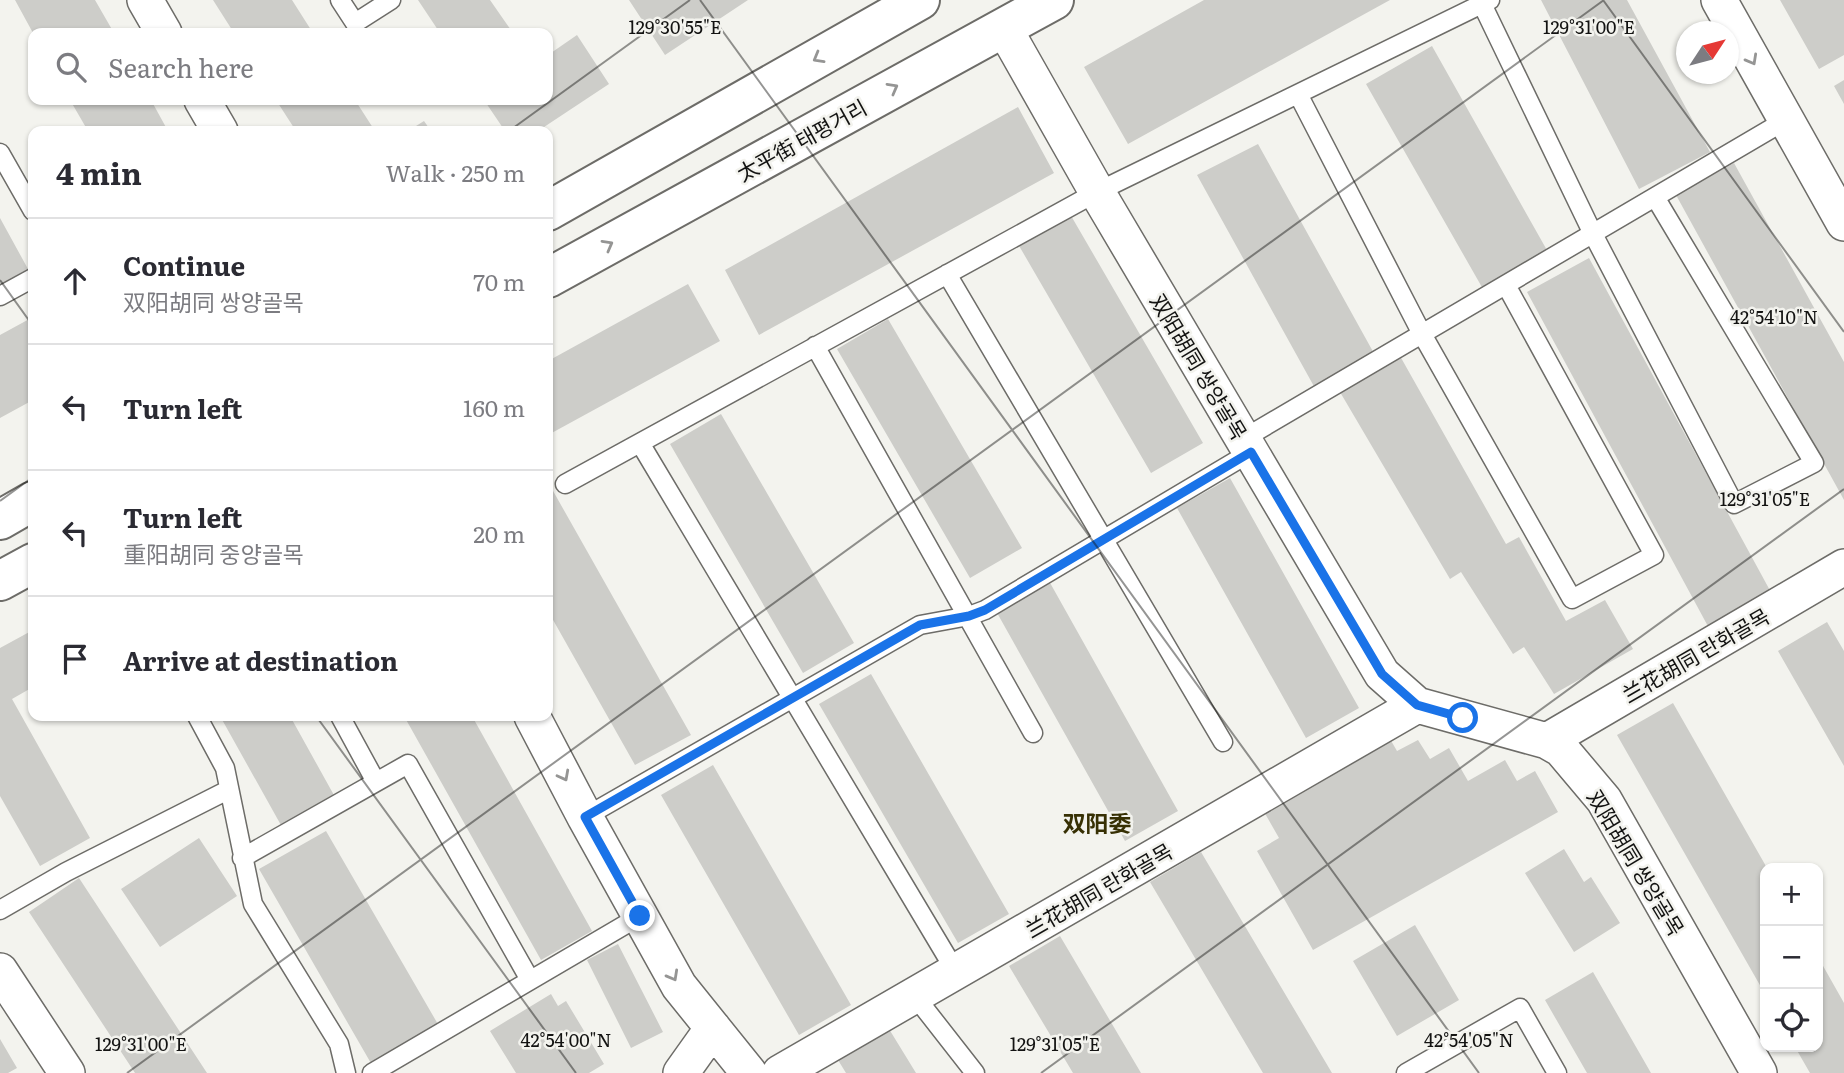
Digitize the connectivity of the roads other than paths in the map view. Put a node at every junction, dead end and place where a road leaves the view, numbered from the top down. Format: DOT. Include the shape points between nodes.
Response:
graph roads {
  1 [pos="145,0"];
  2 [pos="340,0"];
  3 [pos="391,0"];
  4 [pos="920,0"];
  5 [pos="1054,0"];
  6 [pos="1718,0"];
  7 [pos="1486,2"];
  8 [pos="1004,27"];
  9 [pos="161,28"];
  10 [pos="1298,94"];
  11 [pos="205,105"];
  12 [pos="1786,120"];
  13 [pos="217,126"];
  14 [pos="0,153"];
  15 [pos="1097,192"];
  16 [pos="1655,197"];
  17 [pos="28,202"];
  18 [pos="553,208"];
  19 [pos="1844,223"];
  20 [pos="1593,234"];
  21 [pos="947,274"];
  22 [pos="553,275"];
  23 [pos="28,281"];
  24 [pos="1506,285"];
  25 [pos="0,296"];
  26 [pos="1422,334"];
  27 [pos="815,346"];
  28 [pos="640,443"];
  29 [pos="1247,446"];
  30 [pos="565,484"];
  31 [pos="28,504"];
  32 [pos="0,520"];
  33 [pos="1104,540"];
  34 [pos="28,566"];
  35 [pos="1844,567"];
  36 [pos="0,581"];
  37 [pos="969,616"];
  38 [pos="792,699"];
  39 [pos="1417,705"];
  40 [pos="200,721"];
  41 [pos="343,721"];
  42 [pos="535,721"];
  43 [pos="1033,733"];
  44 [pos="1547,741"];
  45 [pos="1223,742"];
  46 [pos="376,782"];
  47 [pos="228,790"];
  48 [pos="585,817"];
  49 [pos="242,858"];
  50 [pos="0,911"];
  51 [pos="640,916"];
  52 [pos="0,971"];
  53 [pos="956,972"];
  54 [pos="530,980"];
  55 [pos="914,995"];
  56 [pos="713,1028"];
  57 [pos="1438,1065"];
  58 [pos="67,1073"];
  59 [pos="346,1073"];
  60 [pos="372,1073"];
  61 [pos="681,1073"];
  62 [pos="749,1073"];
  63 [pos="780,1073"];
  64 [pos="975,1073"];
  65 [pos="1406,1073"];
  66 [pos="1557,1073"];
  67 [pos="1759,1073"];
  1 -- 9 [label="street"];
  2 -- 3 [label="lane" via="355,23"];
  4 -- 18 [label="main road, one-way"];
  5 -- 8 [label="main road, 太平街 태평거리"];
  6 -- 12 [label="street, one-way"];
  7 -- 10 [label="lane"];
  7 -- 20 [label="lane"];
  8 -- 15 [label="street, 双阳胡同 쌍양골목"];
  22 -- 8 [label="main road, 太平街 태평거리, one-way"];
  10 -- 15 [label="lane"];
  10 -- 26 [label="lane"];
  11 -- 13 [label="street"];
  12 -- 16 [label="lane"];
  12 -- 19 [label="street"];
  14 -- 17 [label="lane"];
  15 -- 21 [label="lane"];
  15 -- 29 [label="street, 双阳胡同 쌍양골목"];
  16 -- 20 [label="lane"];
  16 -- 20 [label="lane" via="1814,463 1734,504"];
  20 -- 24 [label="lane"];
  21 -- 27 [label="lane"];
  21 -- 33 [label="lane"];
  23 -- 25 [label="lane"];
  24 -- 26 [label="lane"];
  24 -- 26 [label="lane" via="1654,555 1572,599"];
  26 -- 29 [label="lane"];
  27 -- 28 [label="lane"];
  27 -- 37 [label="lane"];
  28 -- 30 [label="lane"];
  28 -- 38 [label="lane"];
  29 -- 33 [label="lane"];
  29 -- 39 [label="street, 双阳胡同 쌍양골목" via="1382,674"];
  31 -- 32 [label="main road"];
  33 -- 37 [label="lane"];
  33 -- 45 [label="lane"];
  34 -- 36 [label="main road"];
  35 -- 44 [label="street, 兰花胡同 란화골목"];
  37 -- 38 [label="lane" via="920,625"];
  37 -- 43 [label="lane"];
  38 -- 48 [label="lane"];
  38 -- 53 [label="lane"];
  39 -- 44 [label="street, 双阳胡同 쌍양골목"];
  39 -- 53 [label="street, 兰花胡同 란화골목"];
  40 -- 47 [label="lane" via="225,768"];
  41 -- 46 [label="lane"];
  42 -- 48 [label="street, one-way"];
  44 -- 67 [label="street, 双阳胡同 쌍양골목" via="1561,749 1604,800"];
  46 -- 49 [label="lane"];
  46 -- 54 [label="lane" via="408,764"];
  47 -- 49 [label="lane"];
  47 -- 50 [label="lane" via="66,872"];
  48 -- 51 [label="street"];
  49 -- 59 [label="lane" via="253,904 339,1044"];
  51 -- 54 [label="lane"];
  51 -- 56 [label="street, one-way" via="679,986"];
  52 -- 58 [label="street"];
  53 -- 55 [label="street, 兰花胡同 란화골목"];
  54 -- 60 [label="lane"];
  55 -- 63 [label="street, 兰花胡同 란화골목"];
  55 -- 64 [label="lane"];
  56 -- 61 [label="street"];
  56 -- 62 [label="street"];
  57 -- 65 [label="lane"];
  57 -- 66 [label="lane" via="1520,1008"];
}
